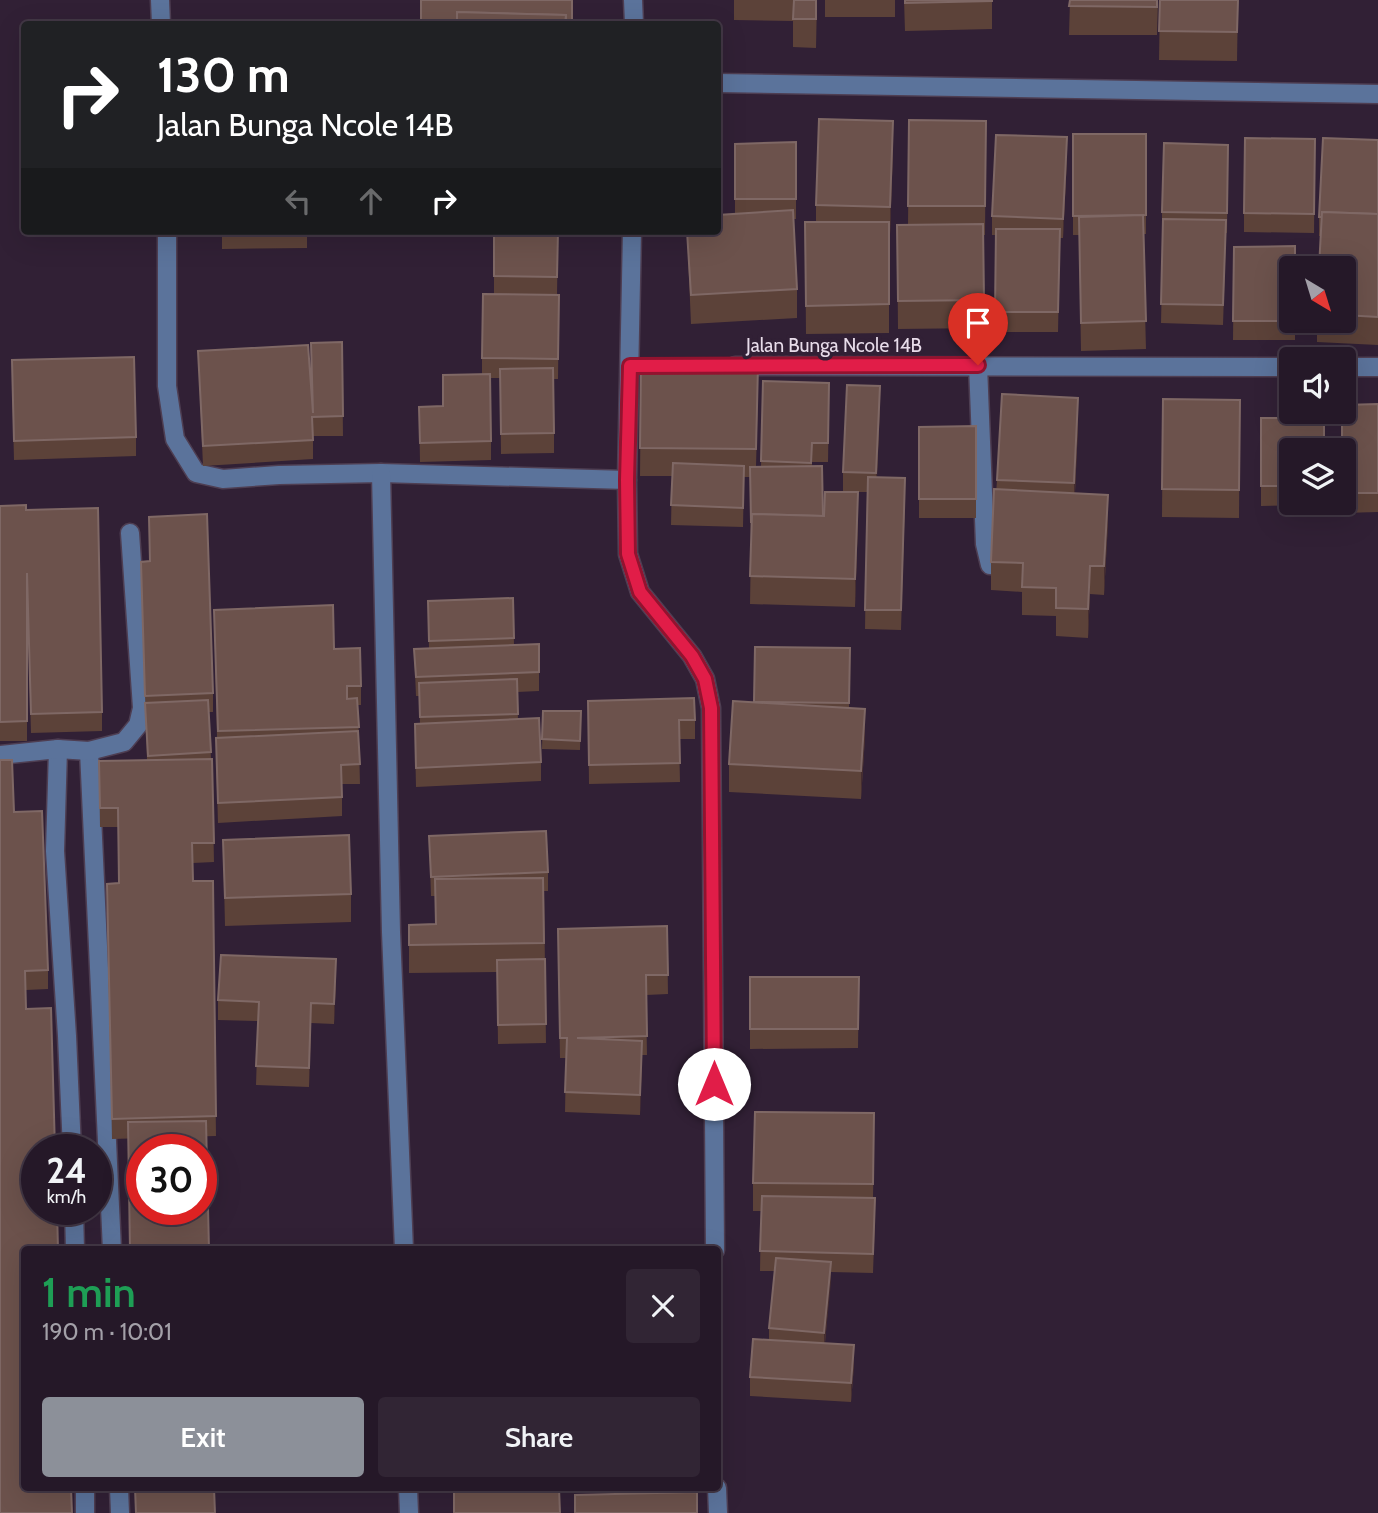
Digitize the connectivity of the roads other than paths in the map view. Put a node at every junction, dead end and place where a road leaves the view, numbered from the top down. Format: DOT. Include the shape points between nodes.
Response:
graph roads {
  1 [pos="160,0"];
  2 [pos="634,0"];
  3 [pos="161,21"];
  4 [pos="634,21"];
  5 [pos="721,83"];
  6 [pos="1378,94"];
  7 [pos="167,235"];
  8 [pos="632,235"];
  9 [pos="978,365"];
  10 [pos="713,366"];
  11 [pos="1279,367"];
  12 [pos="1356,367"];
  13 [pos="1378,368"];
  14 [pos="380,473"];
  15 [pos="627,480"];
  16 [pos="130,533"];
  17 [pos="990,565"];
  18 [pos="58,749"];
  19 [pos="89,751"];
  20 [pos="0,755"];
  21 [pos="71,1134"];
  22 [pos="74,1225"];
  23 [pos="75,1246"];
  24 [pos="112,1246"];
  25 [pos="404,1246"];
  26 [pos="715,1246"];
  27 [pos="85,1491"];
  28 [pos="119,1491"];
  29 [pos="408,1491"];
  30 [pos="718,1491"];
  31 [pos="85,1513"];
  32 [pos="120,1513"];
  33 [pos="409,1513"];
  34 [pos="718,1513"];
  1 -- 3 [label="street"];
  2 -- 4 [label="street"];
  5 -- 6 [label="street"];
  7 -- 14 [label="street" via="167,386 175,439 196,473 223,479"];
  8 -- 15 [label="street" via="636,366"];
  9 -- 10 [label="street, Jalan Bunga Ncole 14B"];
  9 -- 11 [label="street, Jalan Bunga Ncole 14B"];
  9 -- 17 [label="street" via="985,544"];
  12 -- 13 [label="street"];
  14 -- 15 [label="street"];
  14 -- 25 [label="street"];
  15 -- 26 [label="street" via="628,554 640,592 692,656 705,679 711,708"];
  16 -- 19 [label="street" via="142,708 138,726 124,742"];
  18 -- 19 [label="street"];
  18 -- 20 [label="street"];
  18 -- 21 [label="street" via="55,851"];
  19 -- 24 [label="street"];
  22 -- 23 [label="street"];
  27 -- 31 [label="street"];
  28 -- 32 [label="street"];
  29 -- 33 [label="street"];
  30 -- 34 [label="street"];
}
